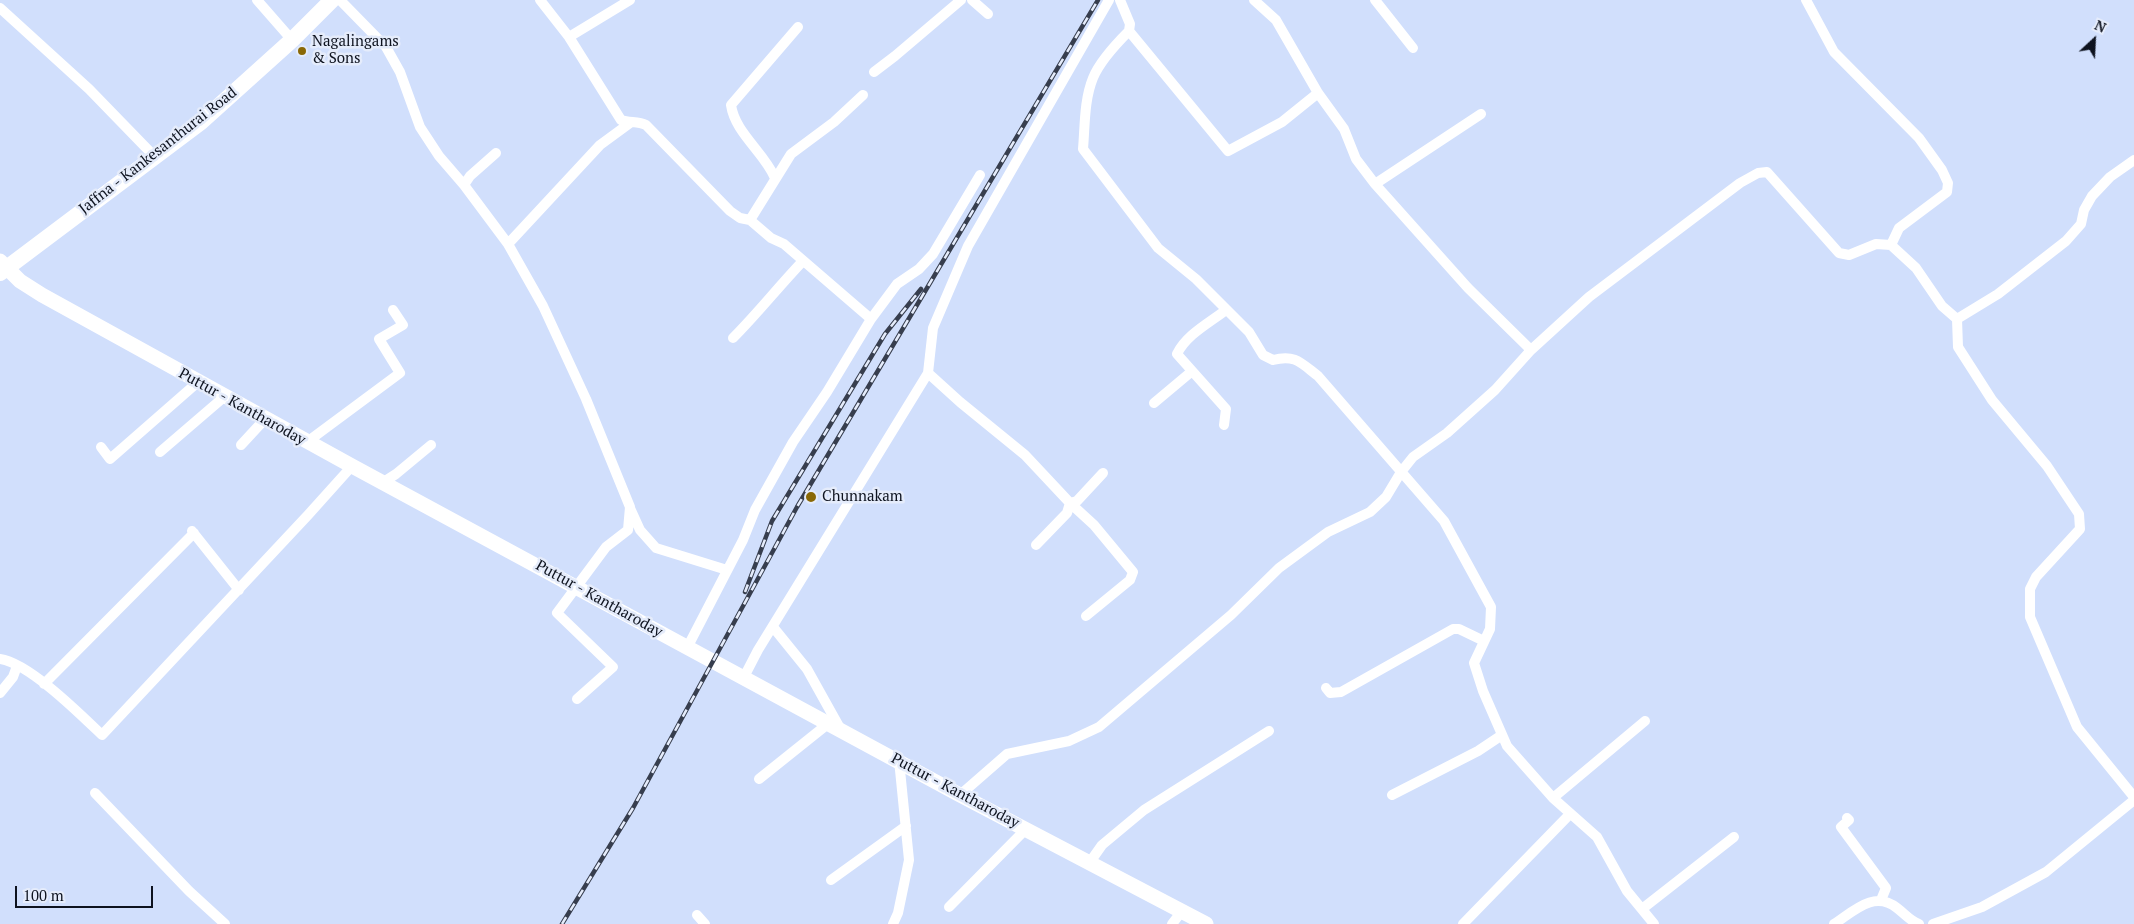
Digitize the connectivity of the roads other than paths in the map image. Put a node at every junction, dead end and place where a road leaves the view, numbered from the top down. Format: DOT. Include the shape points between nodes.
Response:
graph roads {
  1 [pos="257,0"];
  2 [pos="332,0"];
  3 [pos="340,0"];
  4 [pos="540,0"];
  5 [pos="630,0"];
  6 [pos="961,0"];
  7 [pos="972,0"];
  8 [pos="1109,0"];
  9 [pos="1120,0"];
  10 [pos="1254,0"];
  11 [pos="1375,0"];
  12 [pos="1806,0"];
  13 [pos="0,8"];
  14 [pos="988,14"];
  15 [pos="798,27"];
  16 [pos="1129,31"];
  17 [pos="569,37"];
  18 [pos="292,40"];
  19 [pos="1413,48"];
  20 [pos="874,72"];
  21 [pos="1318,93"];
  22 [pos="863,95"];
  23 [pos="1481,114"];
  24 [pos="630,123"];
  25 [pos="496,153"];
  26 [pos="155,157"];
  27 [pos="2134,160"];
  28 [pos="980,175"];
  29 [pos="776,178"];
  30 [pos="1374,184"];
  31 [pos="464,185"];
  32 [pos="750,220"];
  33 [pos="508,244"];
  34 [pos="1891,245"];
  35 [pos="803,261"];
  36 [pos="2,268"];
  37 [pos="393,310"];
  38 [pos="1226,310"];
  39 [pos="871,319"];
  40 [pos="1956,319"];
  41 [pos="733,338"];
  42 [pos="1531,350"];
  43 [pos="1191,372"];
  44 [pos="928,373"];
  45 [pos="198,382"];
  46 [pos="224,397"];
  47 [pos="1154,403"];
  48 [pos="265,419"];
  49 [pos="1224,424"];
  50 [pos="307,442"];
  51 [pos="242,445"];
  52 [pos="431,445"];
  53 [pos="101,447"];
  54 [pos="160,452"];
  55 [pos="352,466"];
  56 [pos="1401,472"];
  57 [pos="1103,473"];
  58 [pos="382,482"];
  59 [pos="1070,503"];
  60 [pos="630,507"];
  61 [pos="1036,545"];
  62 [pos="727,570"];
  63 [pos="578,587"];
  64 [pos="239,590"];
  65 [pos="1086,616"];
  66 [pos="773,626"];
  67 [pos="1484,641"];
  68 [pos="687,648"];
  69 [pos="0,659"];
  70 [pos="18,666"];
  71 [pos="744,676"];
  72 [pos="44,684"];
  73 [pos="1326,688"];
  74 [pos="0,693"];
  75 [pos="576,699"];
  76 [pos="1645,722"];
  77 [pos="835,726"];
  78 [pos="1269,731"];
  79 [pos="1502,735"];
  80 [pos="898,760"];
  81 [pos="759,778"];
  82 [pos="95,792"];
  83 [pos="960,795"];
  84 [pos="1392,795"];
  85 [pos="1553,798"];
  86 [pos="2134,798"];
  87 [pos="1570,814"];
  88 [pos="1847,818"];
  89 [pos="906,826"];
  90 [pos="1026,829"];
  91 [pos="1734,838"];
  92 [pos="1090,862"];
  93 [pos="831,880"];
  94 [pos="1881,900"];
  95 [pos="948,907"];
  96 [pos="1642,909"];
  97 [pos="1182,911"];
  98 [pos="697,914"];
  99 [pos="225,924"];
  100 [pos="705,924"];
  101 [pos="893,924"];
  102 [pos="1172,924"];
  103 [pos="1206,924"];
  104 [pos="1462,924"];
  105 [pos="1654,924"];
  106 [pos="1834,924"];
  107 [pos="1919,924"];
  108 [pos="1934,924"];
  1 -- 18 [label="street"];
  2 -- 18 [label="main road, Jaffna - Kankesanthurai Road"];
  3 -- 31 [label="street" via="386,47 400,72 420,127"];
  4 -- 17 [label="street"];
  5 -- 17 [label="street"];
  6 -- 20 [label="street"];
  7 -- 14 [label="street"];
  8 -- 44 [label="street" via="968,246 933,328"];
  9 -- 16 [label="street" via="1130,24"];
  10 -- 21 [label="street" via="1276,20"];
  11 -- 19 [label="street"];
  12 -- 34 [label="street" via="1834,52 1919,138 1948,183 1947,192 1899,228"];
  13 -- 26 [label="street" via="89,89"];
  15 -- 29 [label="street" via="731,105 732,118"];
  16 -- 21 [label="street" via="1228,151 1282,122"];
  16 -- 38 [label="street" via="1093,77 1083,148 1158,248 1196,279"];
  17 -- 24 [label="street" via="622,120"];
  18 -- 26 [label="main road, Jaffna - Kankesanthurai Road" via="201,122"];
  21 -- 30 [label="street" via="1344,129 1356,159"];
  22 -- 29 [label="street" via="834,122 791,154"];
  23 -- 30 [label="street"];
  24 -- 32 [label="street" via="646,125 730,211"];
  24 -- 33 [label="street" via="600,145"];
  25 -- 31 [label="street"];
  26 -- 36 [label="main road, Jaffna - Kankesanthurai Road"];
  27 -- 40 [label="street" via="2110,177 2092,196 2081,224 2066,241 1998,294"];
  28 -- 39 [label="street" via="933,254 919,269 897,284"];
  29 -- 32 [label="street"];
  30 -- 42 [label="street" via="1468,288"];
  31 -- 33 [label="street"];
  32 -- 35 [label="street"];
  33 -- 60 [label="street" via="551,323"];
  34 -- 40 [label="street" via="1916,268 1942,306"];
  34 -- 42 [label="street" via="1876,244 1849,255 1839,253 1767,172 1758,173 1740,183 1588,297"];
  35 -- 39 [label="street"];
  35 -- 41 [label="street"];
  36 -- 45 [label="main road, Puttur - Kantharoday" via="42,295"];
  37 -- 50 [label="street" via="403,325 379,339 400,373"];
  38 -- 43 [label="street" via="1199,330 1177,354"];
  38 -- 56 [label="street" via="1249,332 1262,355 1273,360 1284,357 1297,359 1318,376"];
  39 -- 62 [label="street" via="793,442 755,510"];
  40 -- 86 [label="street" via="1958,347 1992,400 2047,466 2080,514 2080,529 2036,576 2030,589 2030,617 2077,727"];
  42 -- 56 [label="street" via="1495,390 1447,433 1414,457"];
  43 -- 47 [label="street"];
  43 -- 49 [label="street" via="1226,409"];
  44 -- 59 [label="street" via="1025,455"];
  44 -- 66 [label="street"];
  45 -- 46 [label="main road, Puttur - Kantharoday"];
  45 -- 53 [label="street" via="110,459"];
  46 -- 48 [label="main road, Puttur - Kantharoday"];
  46 -- 54 [label="street"];
  48 -- 50 [label="main road, Puttur - Kantharoday"];
  48 -- 51 [label="street"];
  50 -- 55 [label="main road, Puttur - Kantharoday"];
  52 -- 58 [label="street"];
  55 -- 58 [label="main road, Puttur - Kantharoday"];
  55 -- 64 [label="street"];
  56 -- 67 [label="street" via="1444,521 1491,608 1490,629"];
  56 -- 83 [label="street" via="1386,497 1370,512 1328,532 1279,568 1231,616 1099,726 1069,741 1007,754"];
  57 -- 59 [label="street" via="1077,501"];
  58 -- 63 [label="main road, Puttur - Kantharoday"];
  59 -- 61 [label="street" via="1067,512"];
  59 -- 65 [label="street" via="1094,525 1133,572 1130,580"];
  60 -- 62 [label="street" via="640,530 656,548"];
  60 -- 63 [label="street" via="628,530 606,547"];
  62 -- 68 [label="street"];
  63 -- 68 [label="main road, Puttur - Kantharoday"];
  63 -- 75 [label="street" via="557,613 613,667"];
  64 -- 72 [label="street" via="102,735 71,704"];
  64 -- 72 [label="street" via="193,532"];
  66 -- 71 [label="street"];
  66 -- 77 [label="street" via="807,670"];
  67 -- 73 [label="street" via="1453,629 1341,692 1330,693"];
  67 -- 79 [label="street" via="1474,663"];
  68 -- 71 [label="main road, Puttur - Kantharoday"];
  69 -- 70 [label="street"];
  70 -- 72 [label="street"];
  70 -- 74 [label="street"];
  71 -- 77 [label="main road, Puttur - Kantharoday"];
  76 -- 85 [label="street"];
  77 -- 80 [label="main road, Puttur - Kantharoday"];
  77 -- 81 [label="street"];
  78 -- 92 [label="street" via="1144,810 1102,845"];
  79 -- 84 [label="street" via="1478,751"];
  79 -- 85 [label="street" via="1507,746"];
  80 -- 83 [label="main road, Puttur - Kantharoday"];
  80 -- 89 [label="street"];
  82 -- 99 [label="street"];
  83 -- 90 [label="main road, Puttur - Kantharoday"];
  85 -- 87 [label="street"];
  86 -- 108 [label="street" via="2046,872 1982,907"];
  87 -- 96 [label="street" via="1597,837 1627,891"];
  87 -- 104 [label="street"];
  88 -- 94 [label="street" via="1849,820 1841,827 1886,888"];
  89 -- 93 [label="street"];
  89 -- 101 [label="street" via="909,860"];
  90 -- 92 [label="main road, Puttur - Kantharoday"];
  90 -- 95 [label="street"];
  91 -- 96 [label="street"];
  92 -- 97 [label="main road, Puttur - Kantharoday"];
  94 -- 106 [label="street" via="1870,901"];
  94 -- 107 [label="street"];
  96 -- 105 [label="street"];
  97 -- 102 [label="street"];
  97 -- 103 [label="main road, Puttur - Kantharoday"];
  98 -- 100 [label="street"];
}
